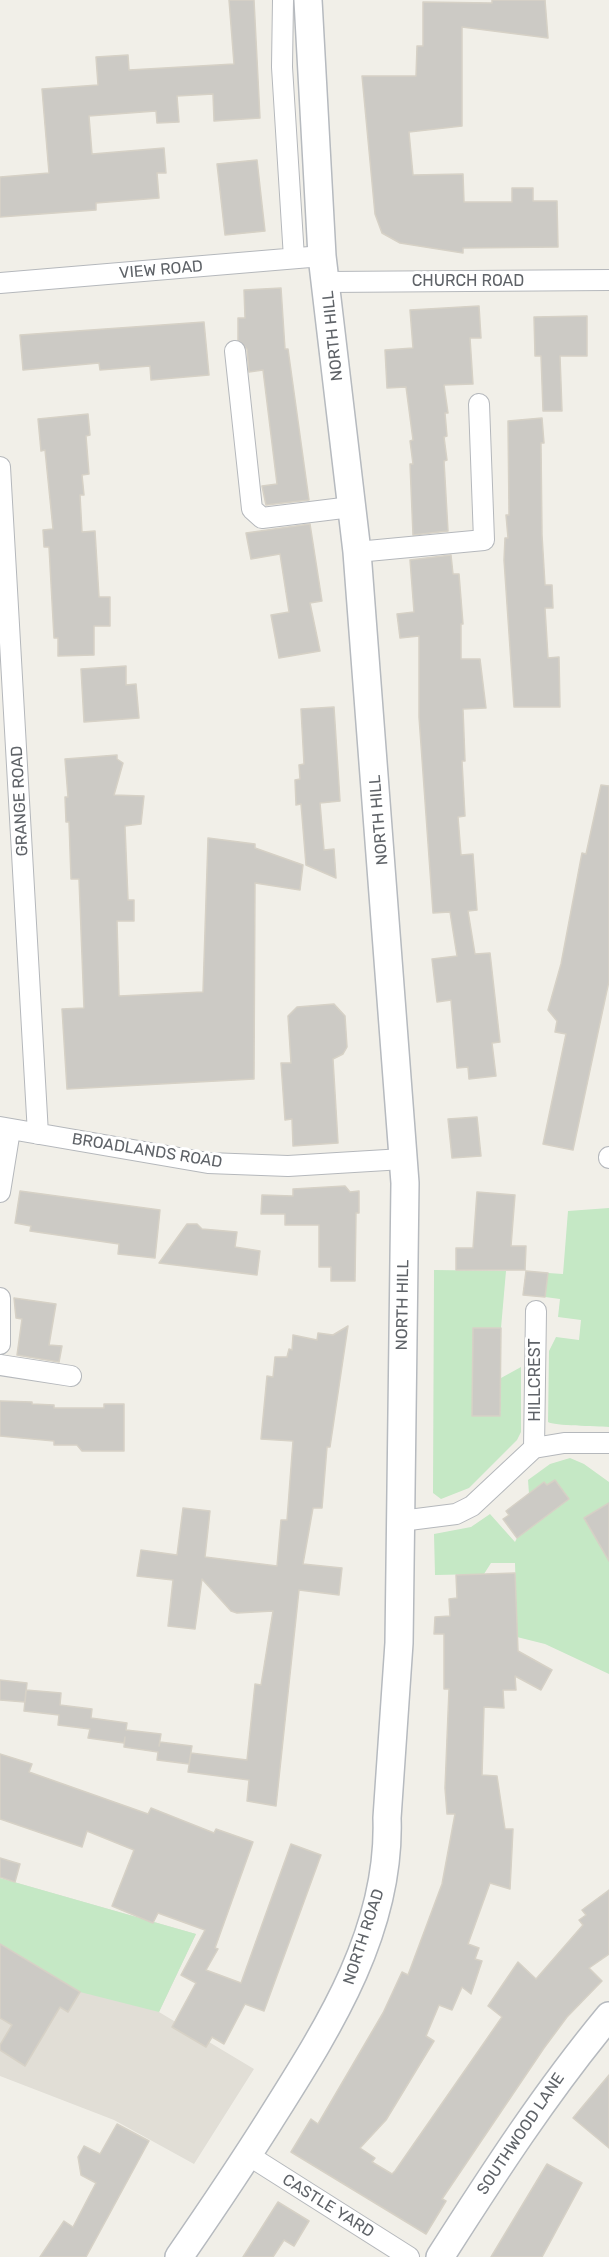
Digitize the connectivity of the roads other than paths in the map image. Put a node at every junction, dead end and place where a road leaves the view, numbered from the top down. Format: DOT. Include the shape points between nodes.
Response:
graph roads {
  1 [pos="283,0"];
  2 [pos="308,0"];
  3 [pos="294,258"];
  4 [pos="325,269"];
  5 [pos="609,280"];
  6 [pos="0,284"];
  7 [pos="234,351"];
  8 [pos="479,404"];
  9 [pos="0,467"];
  10 [pos="351,507"];
  11 [pos="357,552"];
  12 [pos="5,1129"];
  13 [pos="38,1134"];
  14 [pos="402,1160"];
  15 [pos="0,1192"];
  16 [pos="0,1298"];
  17 [pos="536,1311"];
  18 [pos="0,1344"];
  19 [pos="0,1365"];
  20 [pos="70,1376"];
  21 [pos="609,1443"];
  22 [pos="534,1448"];
  23 [pos="401,1521"];
  24 [pos="399,1642"];
  25 [pos="609,2016"];
  26 [pos="248,2155"];
  27 [pos="179,2257"];
  28 [pos="409,2257"];
  29 [pos="440,2257"];
  1 -- 3 [label="street" via="282,67"];
  2 -- 4 [label="main road, NORTH HILL"];
  3 -- 4 [label="street, VIEW ROAD"];
  3 -- 6 [label="street, VIEW ROAD"];
  4 -- 5 [label="street, CHURCH ROAD"];
  4 -- 10 [label="main road, NORTH HILL"];
  7 -- 10 [label="street" via="252,509 262,518"];
  8 -- 11 [label="street" via="484,540"];
  9 -- 13 [label="street, GRANGE ROAD"];
  10 -- 11 [label="main road, NORTH HILL"];
  11 -- 14 [label="main road, NORTH HILL"];
  12 -- 13 [label="street, BROADLANDS ROAD"];
  12 -- 15 [label="street"];
  13 -- 14 [label="street, BROADLANDS ROAD" via="208,1162 288,1166"];
  14 -- 23 [label="main road, NORTH HILL" via="405,1183"];
  16 -- 18 [label="street"];
  17 -- 22 [label="street, HILLCREST"];
  19 -- 20 [label="street"];
  21 -- 22 [label="street, HILLCREST"];
  22 -- 23 [label="street" via="472,1506 456,1514"];
  23 -- 24 [label="main road, NORTH HILL"];
  24 -- 26 [label="main road, NORTH ROAD" via="388,1846 380,1898 351,1984"];
  25 -- 29 [label="main road, SOUTHWOOD LANE" via="513,2142"];
  26 -- 27 [label="main road, NORTH ROAD"];
  26 -- 28 [label="street, CASTLE YARD"];
}
